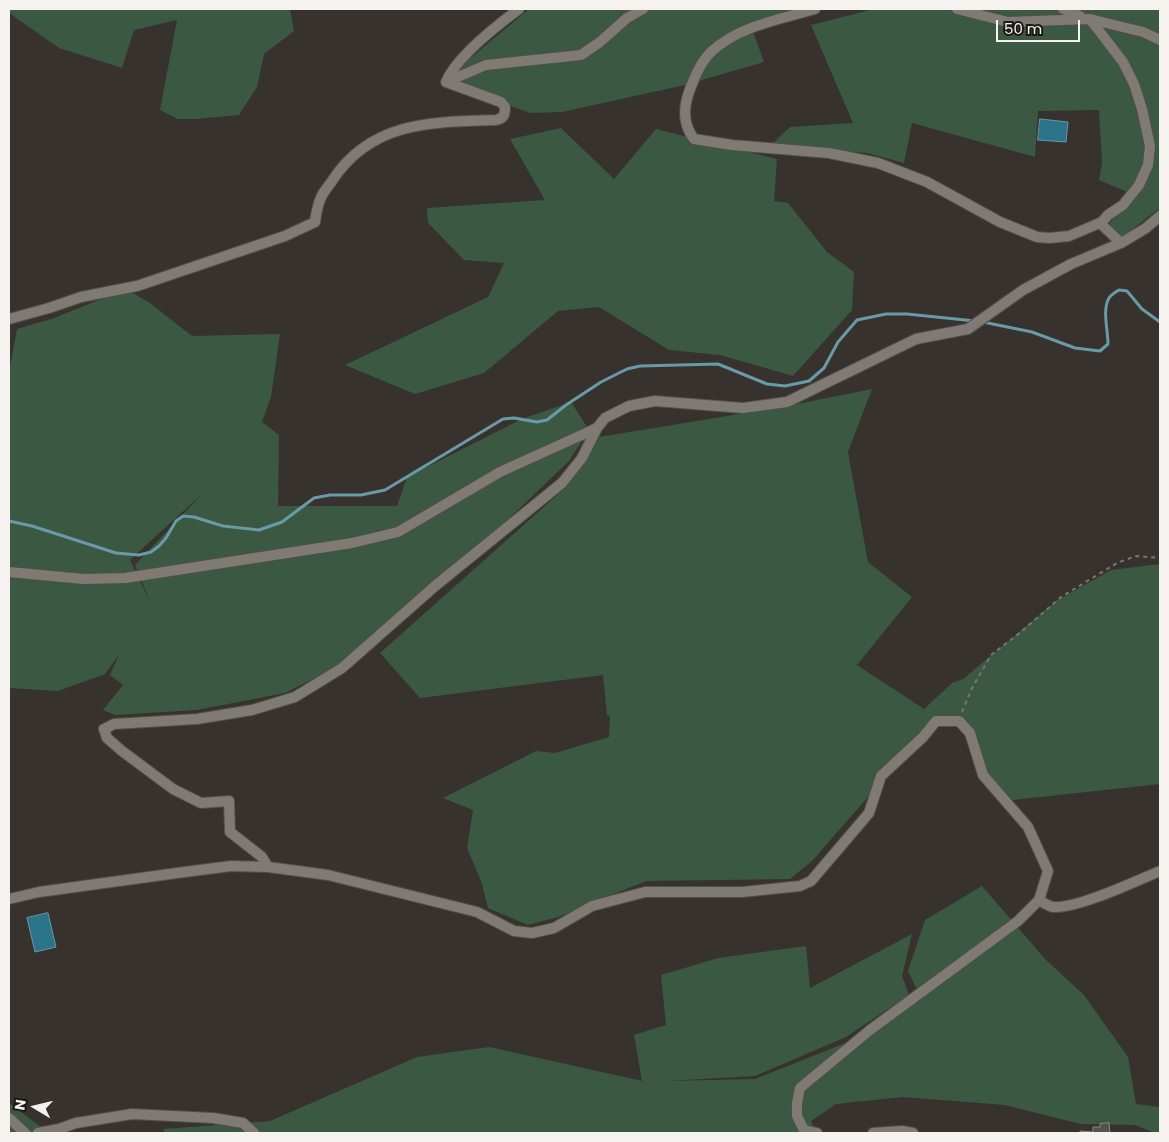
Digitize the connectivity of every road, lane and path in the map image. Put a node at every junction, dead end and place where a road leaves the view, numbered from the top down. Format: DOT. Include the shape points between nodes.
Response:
graph roads {
  1 [pos="519,9"];
  2 [pos="643,9"];
  3 [pos="815,9"];
  4 [pos="957,9"];
  5 [pos="1063,9"];
  6 [pos="1086,18"];
  7 [pos="1160,40"];
  8 [pos="446,82"];
  9 [pos="1160,216"];
  10 [pos="1100,223"];
  11 [pos="1121,243"];
  12 [pos="9,319"];
  13 [pos="596,428"];
  14 [pos="1160,558"];
  15 [pos="9,572"];
  16 [pos="959,721"];
  17 [pos="268,867"];
  18 [pos="1160,871"];
  19 [pos="9,899"];
  20 [pos="1039,900"];
  21 [pos="9,1118"];
  22 [pos="25,1133"];
  23 [pos="38,1133"];
  24 [pos="254,1133"];
  25 [pos="817,1133"];
  26 [pos="873,1133"];
  27 [pos="913,1133"];
  1 -- 8 [label="street" via="496,26 451,70"];
  2 -- 8 [label="street" via="581,54 486,65"];
  3 -- 10 [label="street" via="759,25 725,41 711,52 704,60 686,101 688,131 694,139 732,146 830,153 878,163 927,182 1000,222 1037,238 1069,236"];
  4 -- 6 [label="street" via="1008,22"];
  5 -- 6 [label="street"];
  6 -- 7 [label="street" via="1143,32"];
  6 -- 10 [label="street" via="1123,62 1134,84 1150,146 1148,165 1139,185 1123,205"];
  8 -- 12 [label="street" via="500,102 505,107 505,115 496,120 444,122 382,135 352,156 339,170 320,199 315,222 285,236 137,286"];
  9 -- 11 [label="street"];
  10 -- 11 [label="street"];
  11 -- 13 [label="street" via="1071,264 1023,290 968,329 916,339 787,402 743,408 655,401 629,406 604,418"];
  13 -- 15 [label="street" via="500,472 398,532 343,545 125,578 84,579"];
  13 -- 17 [label="street" via="582,458 562,483 342,668 295,697 224,715 114,724 104,729 107,738 173,789 201,803 228,801 230,832 262,856"];
  14 -- 16 [label="path" via="1136,556 1117,563 1061,597 991,655 972,688"];
  16 -- 17 [label="street" via="936,721 881,776 869,813 811,881 800,886 742,892 645,892 592,906 554,928 532,933 514,931 477,912 365,884"];
  16 -- 20 [label="street" via="970,734 983,776 1028,826 1048,871"];
  17 -- 19 [label="street" via="204,869"];
  18 -- 20 [label="street" via="1064,907 1051,907"];
  20 -- 25 [label="street" via="1018,921 870,1030 800,1088 797,1116 804,1130"];
  21 -- 22 [label="street"];
  23 -- 24 [label="street" via="132,1114 243,1123"];
  26 -- 27 [label="street"];
}
